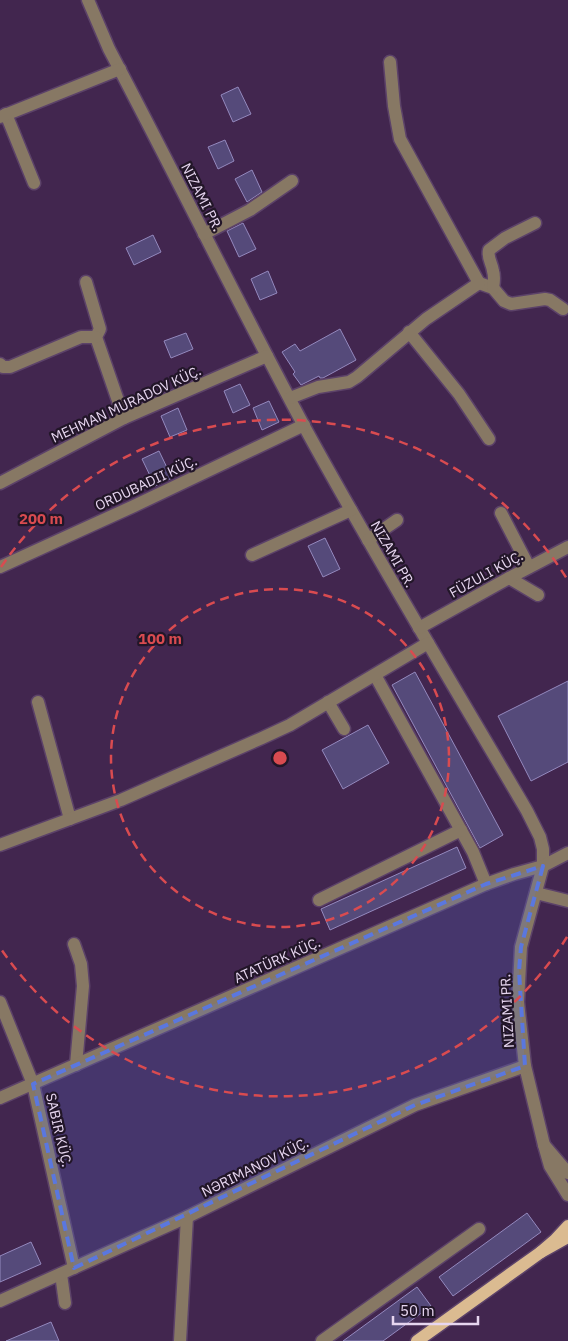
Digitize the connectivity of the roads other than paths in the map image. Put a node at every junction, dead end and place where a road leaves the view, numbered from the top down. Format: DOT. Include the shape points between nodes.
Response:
graph roads {
  1 [pos="88,0"];
  2 [pos="390,62"];
  3 [pos="120,70"];
  4 [pos="3,116"];
  5 [pos="292,181"];
  6 [pos="34,183"];
  7 [pos="535,223"];
  8 [pos="204,234"];
  9 [pos="86,282"];
  10 [pos="479,283"];
  11 [pos="493,288"];
  12 [pos="563,309"];
  13 [pos="409,332"];
  14 [pos="96,337"];
  15 [pos="266,356"];
  16 [pos="0,364"];
  17 [pos="290,398"];
  18 [pos="124,418"];
  19 [pos="304,425"];
  20 [pos="489,439"];
  21 [pos="0,483"];
  22 [pos="351,510"];
  23 [pos="501,513"];
  24 [pos="397,520"];
  25 [pos="368,540"];
  26 [pos="568,547"];
  27 [pos="252,555"];
  28 [pos="0,567"];
  29 [pos="529,567"];
  30 [pos="509,578"];
  31 [pos="538,596"];
  32 [pos="420,628"];
  33 [pos="428,643"];
  34 [pos="375,675"];
  35 [pos="38,702"];
  36 [pos="328,702"];
  37 [pos="344,729"];
  38 [pos="70,819"];
  39 [pos="461,830"];
  40 [pos="0,845"];
  41 [pos="568,853"];
  42 [pos="543,866"];
  43 [pos="486,884"];
  44 [pos="536,893"];
  45 [pos="319,900"];
  46 [pos="568,901"];
  47 [pos="74,944"];
  48 [pos="0,1002"];
  49 [pos="76,1065"];
  50 [pos="526,1066"];
  51 [pos="32,1084"];
  52 [pos="0,1098"];
  53 [pos="544,1145"];
  54 [pos="568,1173"];
  55 [pos="568,1195"];
  56 [pos="187,1217"];
  57 [pos="568,1226"];
  58 [pos="479,1229"];
  59 [pos="568,1237"];
  60 [pos="541,1252"];
  61 [pos="74,1268"];
  62 [pos="61,1274"];
  63 [pos="0,1301"];
  64 [pos="65,1303"];
  65 [pos="180,1341"];
  66 [pos="322,1341"];
  67 [pos="417,1341"];
  1 -- 3 [label="street, NIZAMI PR."];
  2 -- 10 [label="street" via="400,139"];
  3 -- 4 [label="street"];
  3 -- 8 [label="street, NIZAMI PR."];
  4 -- 6 [label="street"];
  5 -- 8 [label="street" via="250,210"];
  7 -- 11 [label="street" via="488,250"];
  8 -- 15 [label="street, NIZAMI PR."];
  9 -- 14 [label="street" via="99,320 100,329"];
  10 -- 11 [label="street"];
  10 -- 13 [label="street"];
  11 -- 12 [label="street" via="511,304 545,298"];
  13 -- 17 [label="street" via="349,382 318,387"];
  13 -- 20 [label="street" via="459,394"];
  14 -- 16 [label="street" via="81,337 10,367"];
  14 -- 18 [label="street"];
  15 -- 17 [label="street, NIZAMI PR."];
  15 -- 18 [label="street, MEHMAN MURADOV KÜÇ."];
  17 -- 19 [label="street, NIZAMI PR."];
  18 -- 21 [label="street, MEHMAN MURADOV KÜÇ."];
  19 -- 22 [label="street, NIZAMI PR."];
  19 -- 28 [label="street, ORDUBADII KÜÇ."];
  22 -- 25 [label="street, NIZAMI PR."];
  22 -- 27 [label="street"];
  23 -- 29 [label="street"];
  24 -- 25 [label="street"];
  25 -- 32 [label="street, NIZAMI PR."];
  26 -- 29 [label="street, FÜZULI KÜÇ."];
  29 -- 30 [label="street, FÜZULI KÜÇ."];
  30 -- 31 [label="street"];
  30 -- 32 [label="street, FÜZULI KÜÇ."];
  32 -- 33 [label="street, NIZAMI PR."];
  33 -- 34 [label="street"];
  33 -- 42 [label="street, NIZAMI PR." via="527,811 540,837"];
  34 -- 36 [label="street"];
  34 -- 39 [label="street"];
  35 -- 38 [label="street"];
  36 -- 37 [label="street"];
  36 -- 38 [label="street" via="262,738"];
  38 -- 40 [label="street"];
  39 -- 43 [label="street"];
  39 -- 45 [label="street"];
  41 -- 42 [label="street, ATATÜRK KÜÇ."];
  42 -- 43 [label="street, ATATÜRK KÜÇ."];
  42 -- 44 [label="street, NIZAMI PR."];
  43 -- 49 [label="street, ATATÜRK KÜÇ."];
  44 -- 46 [label="street"];
  44 -- 50 [label="street, NIZAMI PR." via="521,947 519,971 518,1002"];
  47 -- 49 [label="street" via="81,964 83,986"];
  48 -- 51 [label="street, SABIR KÜÇ."];
  49 -- 51 [label="street, ATATÜRK KÜÇ."];
  50 -- 53 [label="street, NIZAMI PR."];
  50 -- 56 [label="street, NƏRIMANOV KÜÇ." via="415,1105"];
  51 -- 52 [label="street, ATATÜRK KÜÇ."];
  51 -- 61 [label="street, SABIR KÜÇ."];
  53 -- 54 [label="street"];
  53 -- 55 [label="street, NIZAMI PR." via="550,1166"];
  56 -- 61 [label="street, NƏRIMANOV KÜÇ."];
  56 -- 65 [label="street"];
  57 -- 60 [label="main road"];
  58 -- 66 [label="street"];
  59 -- 60 [label="main road"];
  60 -- 67 [label="main road"];
  61 -- 62 [label="street, NƏRIMANOV KÜÇ."];
  62 -- 63 [label="street, NƏRIMANOV KÜÇ."];
  62 -- 64 [label="street"];
}
